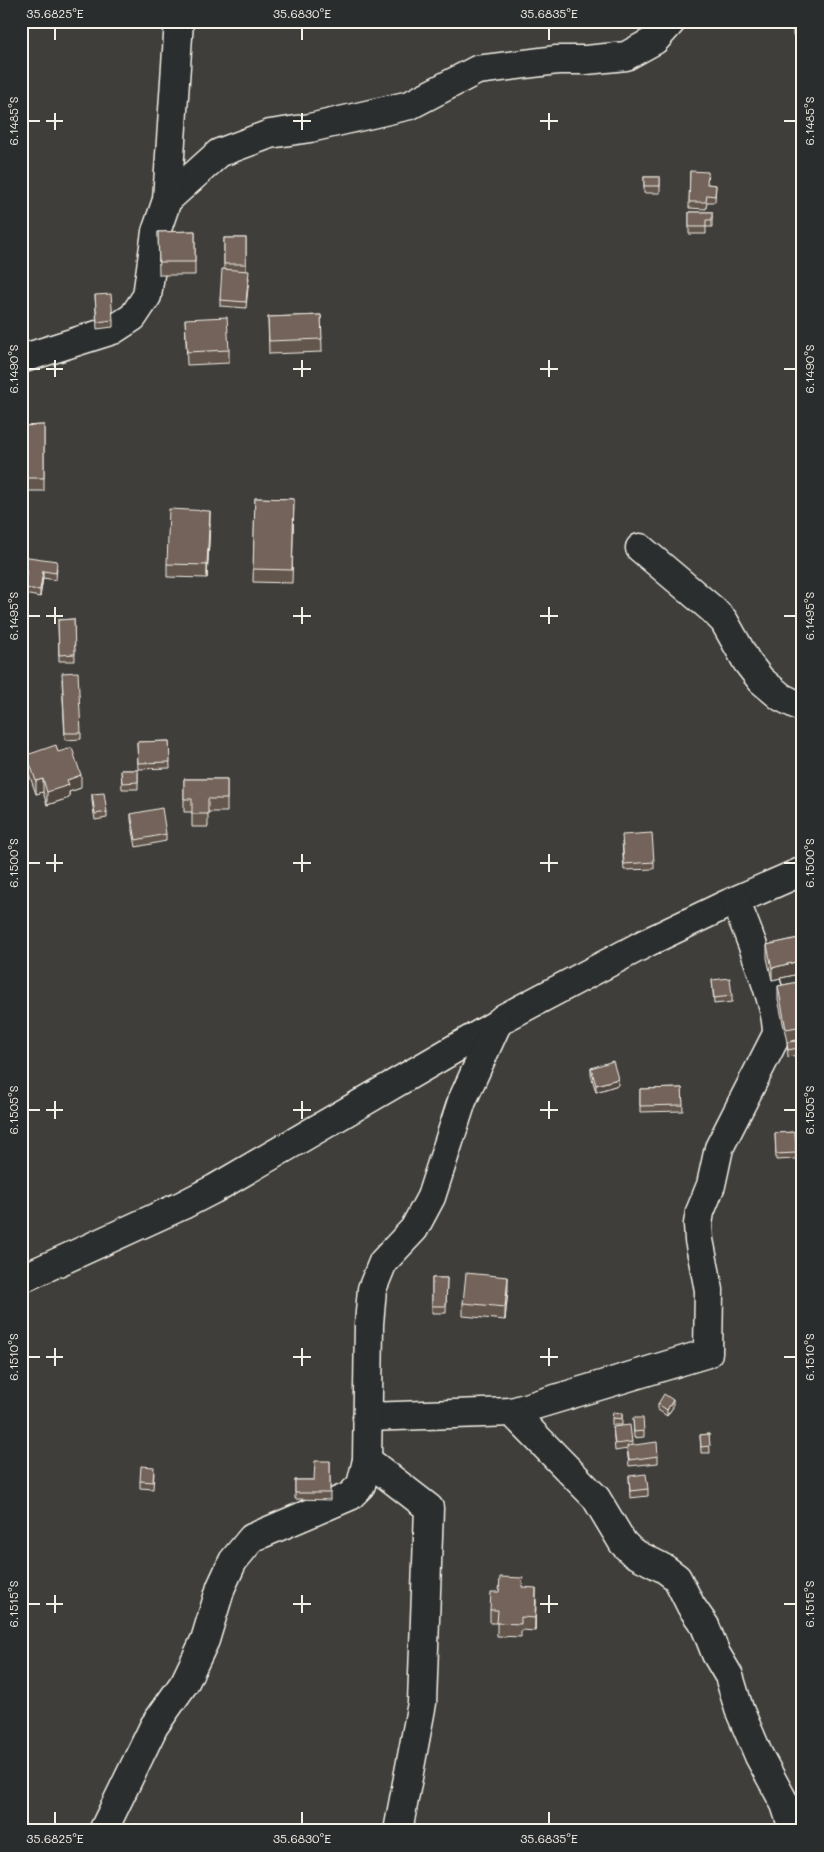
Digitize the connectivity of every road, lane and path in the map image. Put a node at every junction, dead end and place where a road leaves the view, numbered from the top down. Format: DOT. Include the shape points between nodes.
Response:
graph roads {
  1 [pos="179,21"];
  2 [pos="672,21"];
  3 [pos="167,200"];
  4 [pos="21,359"];
  5 [pos="640,548"];
  6 [pos="803,708"];
  7 [pos="803,871"];
  8 [pos="735,901"];
  9 [pos="497,1024"];
  10 [pos="21,1279"];
  11 [pos="512,1412"];
  12 [pos="367,1417"];
  13 [pos="367,1460"];
  14 [pos="102,1831"];
  15 [pos="398,1831"];
  16 [pos="794,1831"];
  1 -- 3 [label="street"];
  2 -- 3 [label="street" via="655,40 626,56 557,60 478,70 410,105 270,134 219,153"];
  3 -- 4 [label="street" via="156,232 146,296 133,317 113,330"];
  5 -- 6 [label="street" via="724,621 747,662 762,680 781,697"];
  7 -- 8 [label="street"];
  8 -- 9 [label="street" via="646,943"];
  8 -- 11 [label="street" via="770,995 777,1034 719,1148 712,1185 700,1212 699,1240 709,1290 708,1353"];
  9 -- 10 [label="street" via="198,1197"];
  9 -- 12 [label="street" via="462,1101 430,1197 414,1229 383,1262 372,1289"];
  11 -- 12 [label="street"];
  11 -- 16 [label="street" via="596,1498 623,1544 677,1578 729,1676 759,1756 785,1804"];
  12 -- 13 [label="street"];
  13 -- 14 [label="street" via="361,1485 350,1496 252,1538 233,1561 221,1587 205,1640 185,1682 154,1726"];
  13 -- 15 [label="street" via="429,1508 422,1703"];
}
